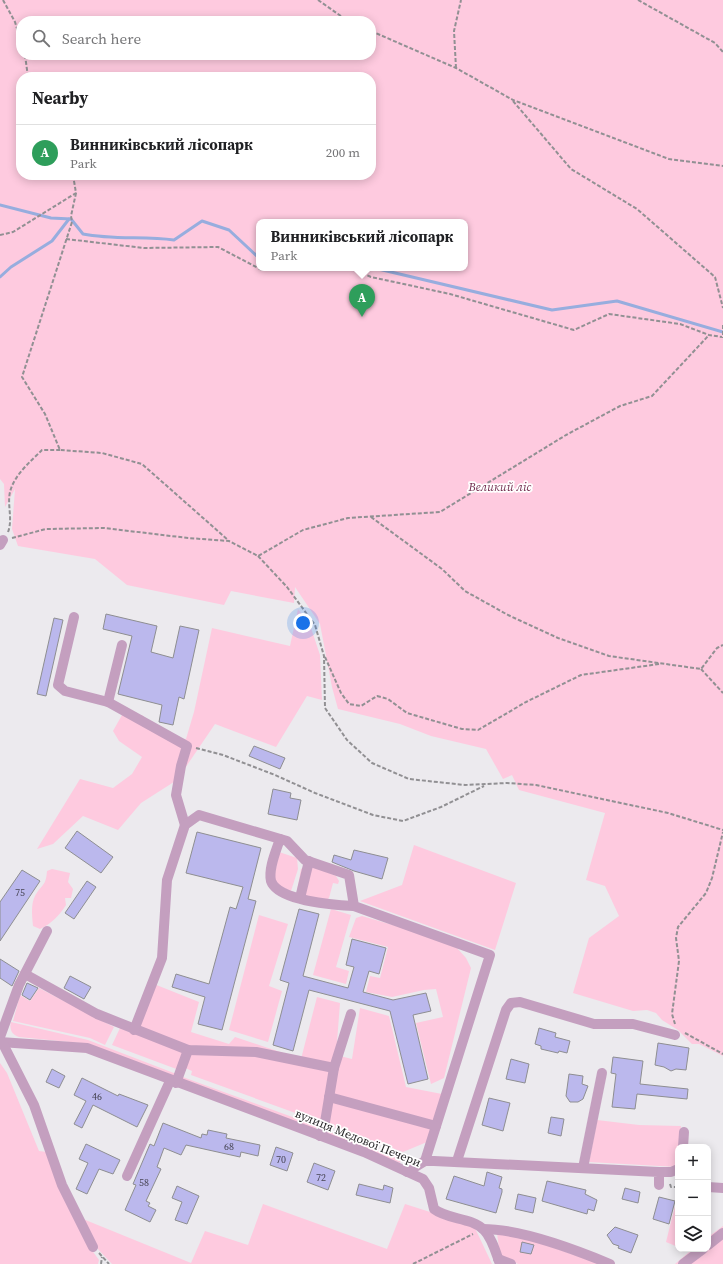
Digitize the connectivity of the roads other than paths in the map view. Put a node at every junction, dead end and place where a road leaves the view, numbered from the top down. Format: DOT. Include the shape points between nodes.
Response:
graph roads {
  1 [pos="74,617"];
  2 [pos="122,645"];
  3 [pos="108,702"];
  4 [pos="185,825"];
  5 [pos="280,839"];
  6 [pos="309,862"];
  7 [pos="300,898"];
  8 [pos="354,906"];
  9 [pos="47,932"];
  10 [pos="25,974"];
  11 [pos="351,1014"];
  12 [pos="134,1030"];
  13 [pos="679,1032"];
  14 [pos="1,1041"];
  15 [pos="188,1050"];
  16 [pos="334,1068"];
  17 [pos="602,1073"];
  18 [pos="173,1082"];
  19 [pos="329,1097"];
  20 [pos="436,1126"];
  21 [pos="684,1132"];
  22 [pos="320,1136"];
  23 [pos="683,1144"];
  24 [pos="425,1161"];
  25 [pos="457,1161"];
  26 [pos="583,1168"];
  27 [pos="675,1170"];
  28 [pos="407,1172"];
  29 [pos="658,1172"];
  30 [pos="127,1176"];
  31 [pos="659,1185"];
  32 [pos="711,1187"];
  33 [pos="723,1188"];
  34 [pos="482,1228"];
  35 [pos="723,1233"];
  36 [pos="711,1243"];
  37 [pos="93,1247"];
  38 [pos="699,1252"];
  39 [pos="499,1262"];
  40 [pos="510,1264"];
  41 [pos="610,1264"];
  42 [pos="683,1264"];
  1 -- 3 [label="street" via="58,685 65,691"];
  2 -- 3 [label="street"];
  3 -- 4 [label="street" via="187,746 176,795"];
  4 -- 5 [label="street" via="199,815"];
  4 -- 12 [label="street" via="167,880 162,958"];
  5 -- 6 [label="street" via="287,841"];
  5 -- 7 [label="street" via="271,880 280,892"];
  6 -- 7 [label="street"];
  6 -- 8 [label="street" via="349,875"];
  7 -- 8 [label="street" via="325,905"];
  8 -- 20 [label="street" via="490,955"];
  9 -- 10 [label="street"];
  10 -- 12 [label="street" via="97,1014"];
  10 -- 14 [label="street"];
  11 -- 16 [label="street"];
  12 -- 15 [label="street"];
  13 -- 25 [label="street" via="633,1024 594,1024 520,1002 511,1002 506,1010"];
  14 -- 18 [label="street, вулиця Медової Печери" via="87,1048"];
  14 -- 37 [label="street" via="34,1106 62,1185"];
  15 -- 16 [label="street" via="256,1052"];
  15 -- 18 [label="street"];
  16 -- 19 [label="street"];
  17 -- 26 [label="street"];
  18 -- 22 [label="street, вулиця Медової Печери"];
  18 -- 30 [label="street"];
  19 -- 20 [label="street"];
  19 -- 22 [label="street" via="324,1128"];
  20 -- 24 [label="street"];
  21 -- 23 [label="street"];
  22 -- 28 [label="street, вулиця Медової Печери" via="364,1152"];
  24 -- 25 [label="street"];
  24 -- 28 [label="street"];
  25 -- 26 [label="street"];
  26 -- 29 [label="street"];
  27 -- 29 [label="street"];
  28 -- 34 [label="street, вулиця Медової Печери" via="427,1183 434,1209 443,1215"];
  29 -- 31 [label="street"];
  32 -- 33 [label="street"];
  34 -- 39 [label="street" via="491,1241"];
  34 -- 41 [label="street" via="515,1232"];
  35 -- 36 [label="street"];
  38 -- 42 [label="street"];
  39 -- 40 [label="street"];
}
